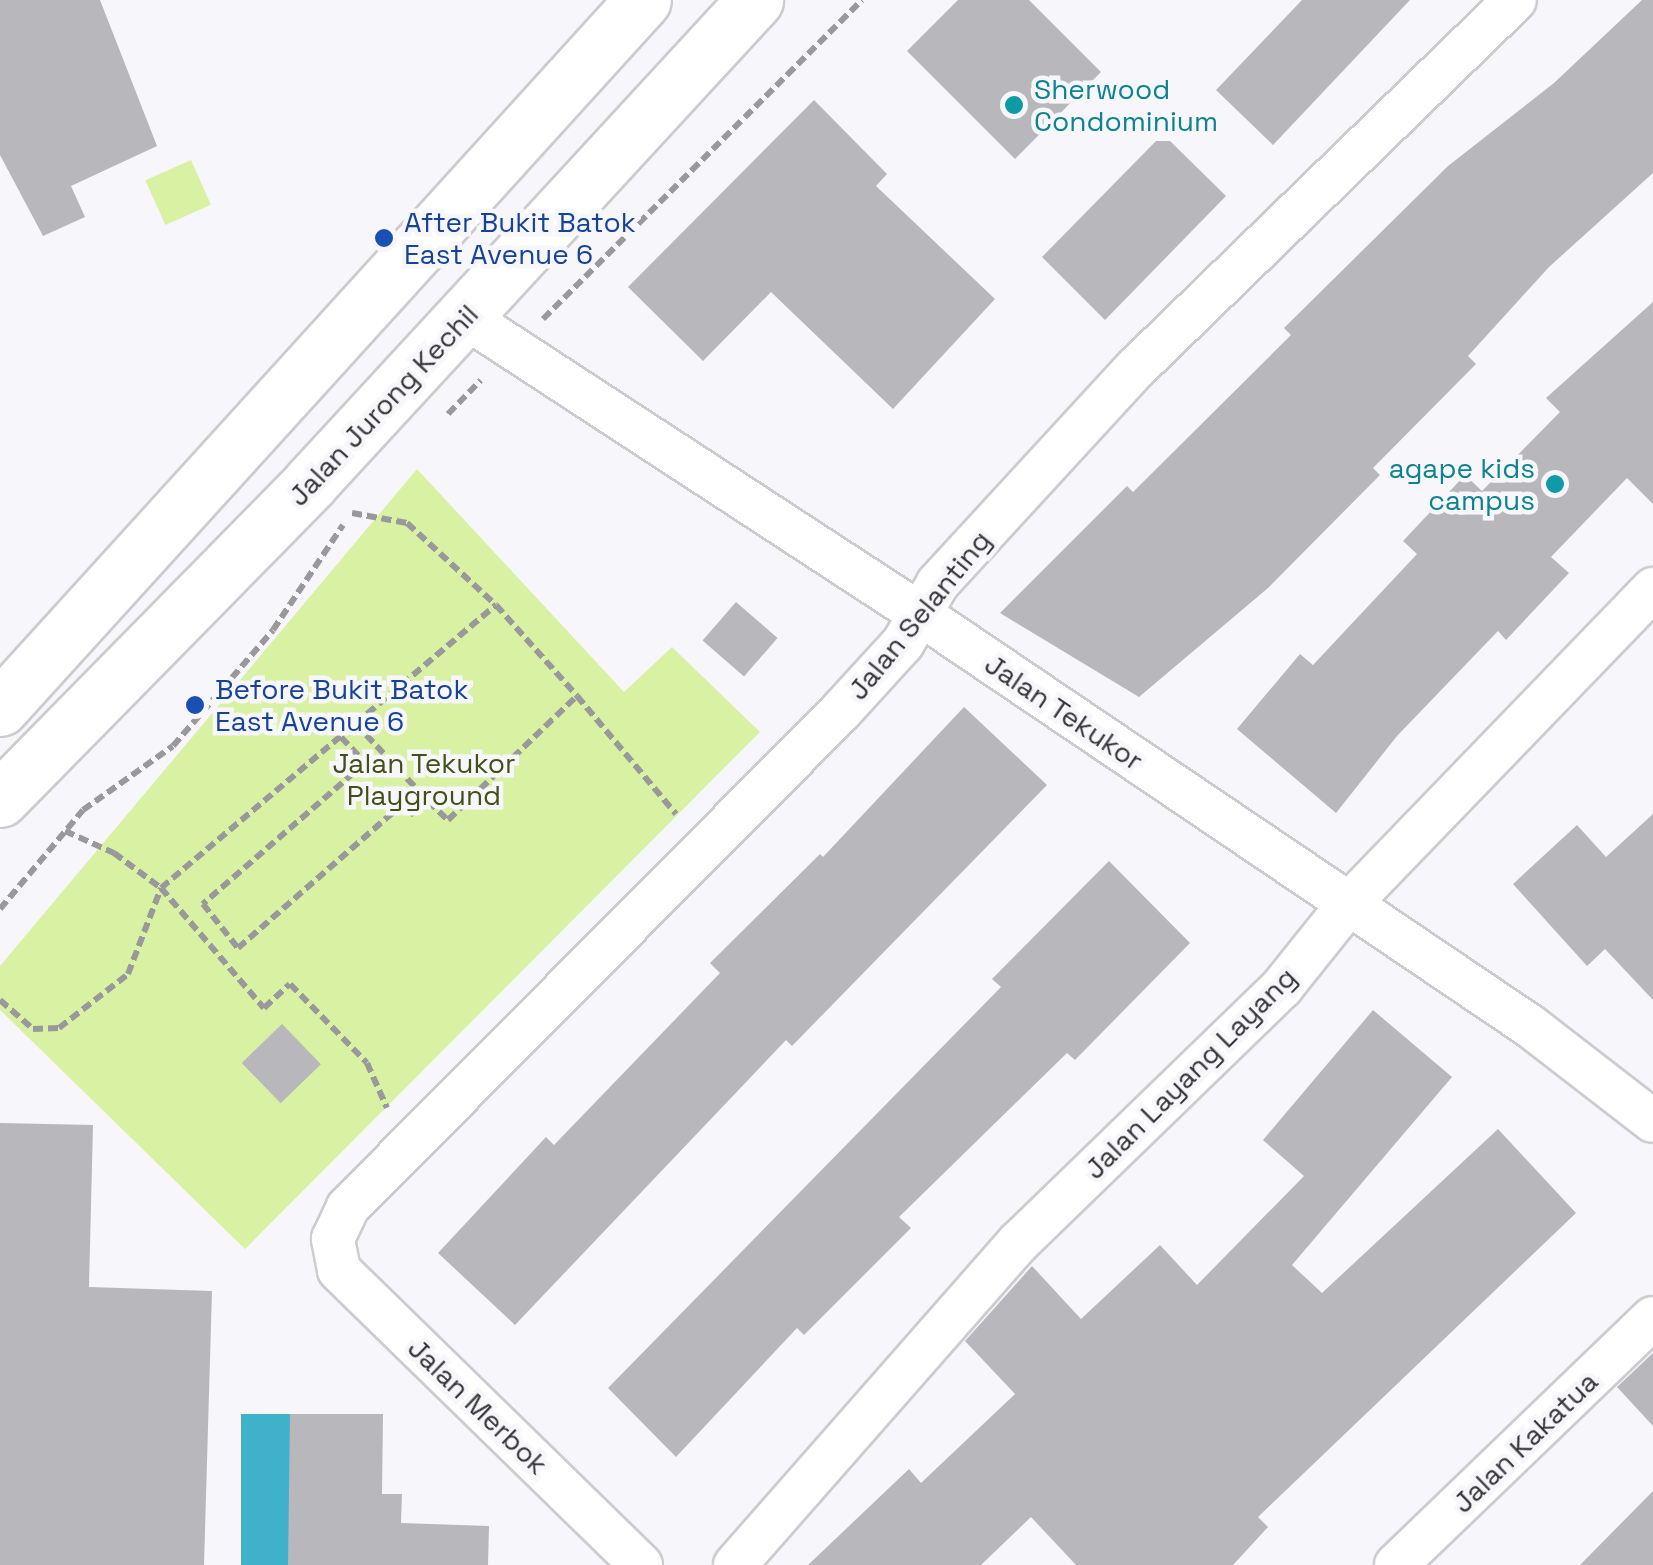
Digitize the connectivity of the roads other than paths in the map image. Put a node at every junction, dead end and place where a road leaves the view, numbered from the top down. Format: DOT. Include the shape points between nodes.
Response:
graph roads {
  1 [pos="644,0"];
  2 [pos="755,0"];
  3 [pos="1515,0"];
  4 [pos="466,317"];
  5 [pos="1653,589"];
  6 [pos="920,614"];
  7 [pos="0,708"];
  8 [pos="0,799"];
  9 [pos="1347,906"];
  10 [pos="1653,1121"];
  11 [pos="332,1238"];
  12 [pos="1653,1318"];
  13 [pos="640,1565"];
  14 [pos="735,1565"];
  15 [pos="1396,1565"];
  1 -- 7 [label="main road"];
  2 -- 4 [label="main road, Jalan Jurong Kechil"];
  3 -- 6 [label="street, Jalan Selanting" via="1136,368 938,582"];
  4 -- 6 [label="street, Jalan Tekukor" via="510,352"];
  4 -- 8 [label="main road, Jalan Jurong Kechil"];
  5 -- 9 [label="street, Jalan Layang Layang"];
  6 -- 9 [label="street, Jalan Tekukor"];
  6 -- 11 [label="street, Jalan Selanting" via="904,643 853,698 348,1206"];
  9 -- 10 [label="street, Jalan Tekukor" via="1530,1026"];
  9 -- 14 [label="street, Jalan Layang Layang" via="1282,986 1018,1243"];
  11 -- 13 [label="street, Jalan Merbok" via="340,1270"];
  12 -- 15 [label="street, Jalan Kakatua"];
}
